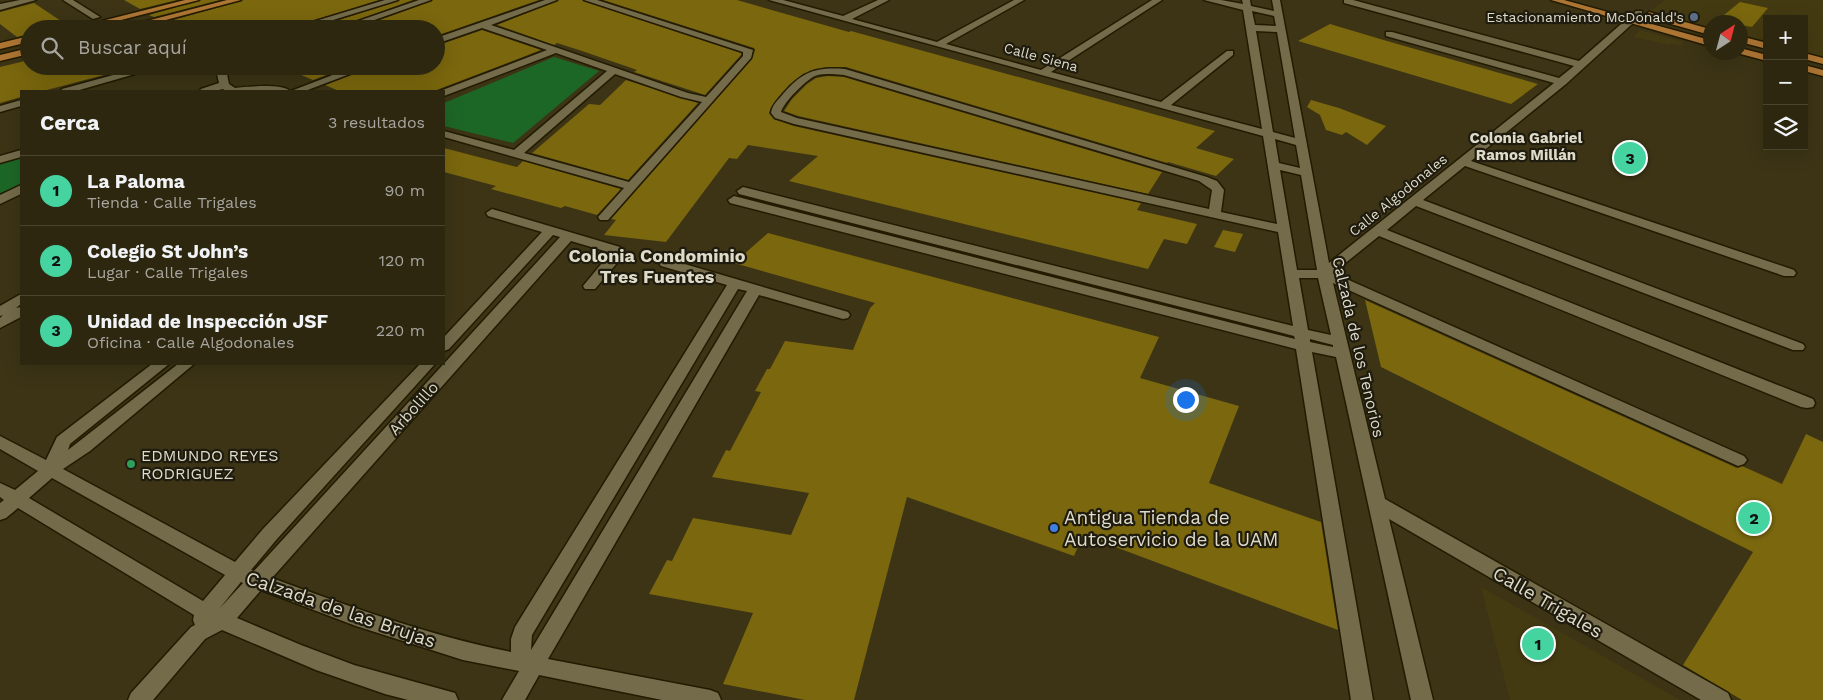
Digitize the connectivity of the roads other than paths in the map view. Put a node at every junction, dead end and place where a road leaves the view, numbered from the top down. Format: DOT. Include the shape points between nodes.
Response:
graph roads {
  1 [pos="32,0"];
  2 [pos="67,0"];
  3 [pos="195,0"];
  4 [pos="237,0"];
  5 [pos="394,0"];
  6 [pos="427,0"];
  7 [pos="553,0"];
  8 [pos="588,0"];
  9 [pos="773,0"];
  10 [pos="885,0"];
  11 [pos="1020,0"];
  12 [pos="1158,0"];
  13 [pos="1208,0"];
  14 [pos="1555,0"];
  15 [pos="1347,1"];
  16 [pos="1247,4"];
  17 [pos="0,7"];
  18 [pos="1279,14"];
  19 [pos="1633,15"];
  20 [pos="96,17"];
  21 [pos="844,19"];
  22 [pos="112,20"];
  23 [pos="156,20"];
  24 [pos="324,20"];
  25 [pos="366,20"];
  26 [pos="483,25"];
  27 [pos="1251,28"];
  28 [pos="1703,30"];
  29 [pos="1389,34"];
  30 [pos="445,38"];
  31 [pos="1703,40"];
  32 [pos="20,42"];
  33 [pos="1748,42"];
  34 [pos="937,44"];
  35 [pos="1763,45"];
  36 [pos="0,46"];
  37 [pos="556,50"];
  38 [pos="20,53"];
  39 [pos="1230,53"];
  40 [pos="1748,53"];
  41 [pos="1763,57"];
  42 [pos="1808,57"];
  43 [pos="0,58"];
  44 [pos="1823,61"];
  45 [pos="1582,65"];
  46 [pos="1808,69"];
  47 [pos="614,70"];
  48 [pos="1043,73"];
  49 [pos="1823,74"];
  50 [pos="125,75"];
  51 [pos="222,75"];
  52 [pos="341,75"];
  53 [pos="1562,82"];
  54 [pos="228,88"];
  55 [pos="70,90"];
  56 [pos="213,90"];
  57 [pos="246,90"];
  58 [pos="271,90"];
  59 [pos="299,90"];
  60 [pos="445,93"];
  61 [pos="708,100"];
  62 [pos="20,103"];
  63 [pos="1163,106"];
  64 [pos="0,109"];
  65 [pos="445,134"];
  66 [pos="1267,134"];
  67 [pos="1300,143"];
  68 [pos="20,153"];
  69 [pos="516,154"];
  70 [pos="0,160"];
  71 [pos="1463,162"];
  72 [pos="1273,165"];
  73 [pos="1306,173"];
  74 [pos="630,186"];
  75 [pos="20,190"];
  76 [pos="739,195"];
  77 [pos="0,200"];
  78 [pos="1414,201"];
  79 [pos="492,213"];
  80 [pos="1215,214"];
  81 [pos="604,217"];
  82 [pos="1283,229"];
  83 [pos="1378,231"];
  84 [pos="560,233"];
  85 [pos="666,264"];
  86 [pos="1789,273"];
  87 [pos="1291,274"];
  88 [pos="1324,274"];
  89 [pos="735,284"];
  90 [pos="590,286"];
  91 [pos="755,289"];
  92 [pos="20,299"];
  93 [pos="20,311"];
  94 [pos="0,312"];
  95 [pos="843,315"];
  96 [pos="0,324"];
  97 [pos="1301,339"];
  98 [pos="445,345"];
  99 [pos="1798,347"];
  100 [pos="1342,348"];
  101 [pos="160,365"];
  102 [pos="186,365"];
  103 [pos="427,365"];
  104 [pos="1807,403"];
  105 [pos="0,442"];
  106 [pos="1738,460"];
  107 [pos="51,469"];
  108 [pos="8,494"];
  109 [pos="1376,503"];
  110 [pos="0,513"];
  111 [pos="238,573"];
  112 [pos="257,581"];
  113 [pos="214,616"];
  114 [pos="532,666"];
  115 [pos="139,700"];
  116 [pos="447,700"];
  117 [pos="513,700"];
  118 [pos="710,700"];
  119 [pos="1362,700"];
  120 [pos="1422,700"];
  121 [pos="1720,700"];
  1 -- 17 [label="street"];
  2 -- 20 [label="street"];
  3 -- 22 [label="main road"];
  4 -- 23 [label="main road"];
  5 -- 24 [label="street"];
  6 -- 25 [label="street"];
  7 -- 26 [label="street"];
  8 -- 61 [label="street" via="748,50 748,56"];
  9 -- 21 [label="street, Calle Siena"];
  10 -- 21 [label="street"];
  11 -- 34 [label="street"];
  12 -- 48 [label="street"];
  13 -- 16 [label="street"];
  14 -- 19 [label="main road"];
  15 -- 45 [label="street"];
  16 -- 18 [label="street"];
  16 -- 27 [label="street"];
  18 -- 27 [label="street"];
  18 -- 67 [label="street, Calzada de los Tenorios"];
  19 -- 28 [label="main road"];
  19 -- 31 [label="main road"];
  19 -- 45 [label="street, Calle Algodonales"];
  21 -- 34 [label="street, Calle Siena"];
  26 -- 30 [label="street"];
  26 -- 37 [label="street"];
  27 -- 66 [label="street"];
  29 -- 53 [label="street"];
  32 -- 36 [label="main road"];
  33 -- 35 [label="main road"];
  34 -- 48 [label="street, Calle Siena"];
  37 -- 47 [label="street"];
  37 -- 60 [label="street"];
  38 -- 43 [label="main road"];
  39 -- 63 [label="street"];
  40 -- 41 [label="main road"];
  42 -- 44 [label="main road"];
  45 -- 53 [label="street, Calle Algodonales"];
  46 -- 49 [label="main road"];
  47 -- 61 [label="street"];
  47 -- 69 [label="street"];
  48 -- 63 [label="street, Calle Siena"];
  50 -- 55 [label="street"];
  51 -- 54 [label="street"];
  52 -- 59 [label="street"];
  53 -- 71 [label="street, Calle Algodonales"];
  54 -- 56 [label="street"];
  57 -- 58 [label="street"];
  61 -- 74 [label="street"];
  62 -- 64 [label="street"];
  63 -- 66 [label="street, Calle Siena"];
  65 -- 69 [label="street"];
  66 -- 67 [label="street, Calle Siena"];
  66 -- 72 [label="street"];
  67 -- 73 [label="street, Calzada de los Tenorios"];
  68 -- 70 [label="street"];
  69 -- 74 [label="street"];
  71 -- 78 [label="street, Calle Algodonales"];
  71 -- 86 [label="street"];
  72 -- 73 [label="street"];
  72 -- 82 [label="street"];
  73 -- 88 [label="street, Calzada de los Tenorios"];
  74 -- 81 [label="street"];
  75 -- 77 [label="street"];
  76 -- 97 [label="street"];
  78 -- 83 [label="street, Calle Algodonales"];
  78 -- 99 [label="street"];
  79 -- 84 [label="street"];
  80 -- 80 [label="street" via="1218,190 1203,179 845,72 811,73 777,108 779,116 794,121"];
  80 -- 82 [label="street"];
  82 -- 87 [label="street"];
  83 -- 88 [label="street, Calle Algodonales"];
  83 -- 104 [label="street"];
  84 -- 90 [label="street" via="616,250 615,257"];
  84 -- 98 [label="street"];
  84 -- 112 [label="street, Arbolillo"];
  85 -- 89 [label="street"];
  87 -- 88 [label="street"];
  87 -- 97 [label="street"];
  88 -- 100 [label="street, Calzada de los Tenorios"];
  88 -- 106 [label="street"];
  89 -- 91 [label="street"];
  89 -- 114 [label="street" via="522,633 519,647"];
  91 -- 95 [label="street"];
  91 -- 114 [label="street"];
  92 -- 94 [label="street"];
  93 -- 96 [label="street"];
  97 -- 100 [label="street"];
  97 -- 119 [label="street"];
  100 -- 109 [label="street, Calzada de los Tenorios"];
  101 -- 107 [label="street" via="63,441"];
  102 -- 107 [label="street" via="84,447"];
  103 -- 111 [label="street, Arbolillo" via="270,534"];
  105 -- 107 [label="street, Calzada de las Brujas"];
  107 -- 108 [label="street"];
  107 -- 111 [label="street, Calzada de las Brujas"];
  108 -- 110 [label="street"];
  108 -- 113 [label="street"];
  109 -- 120 [label="street, Calzada de los Tenorios"];
  109 -- 121 [label="street, Calle Trigales"];
  111 -- 112 [label="street, Calzada de las Brujas"];
  111 -- 113 [label="street, Arbolillo"];
  112 -- 113 [label="street, Arbolillo"];
  112 -- 114 [label="street, Calzada de las Brujas" via="356,618 436,643"];
  113 -- 115 [label="street"];
  113 -- 116 [label="street" via="312,659 417,694"];
  114 -- 117 [label="street"];
  114 -- 118 [label="street, Calzada de las Brujas"];
}
